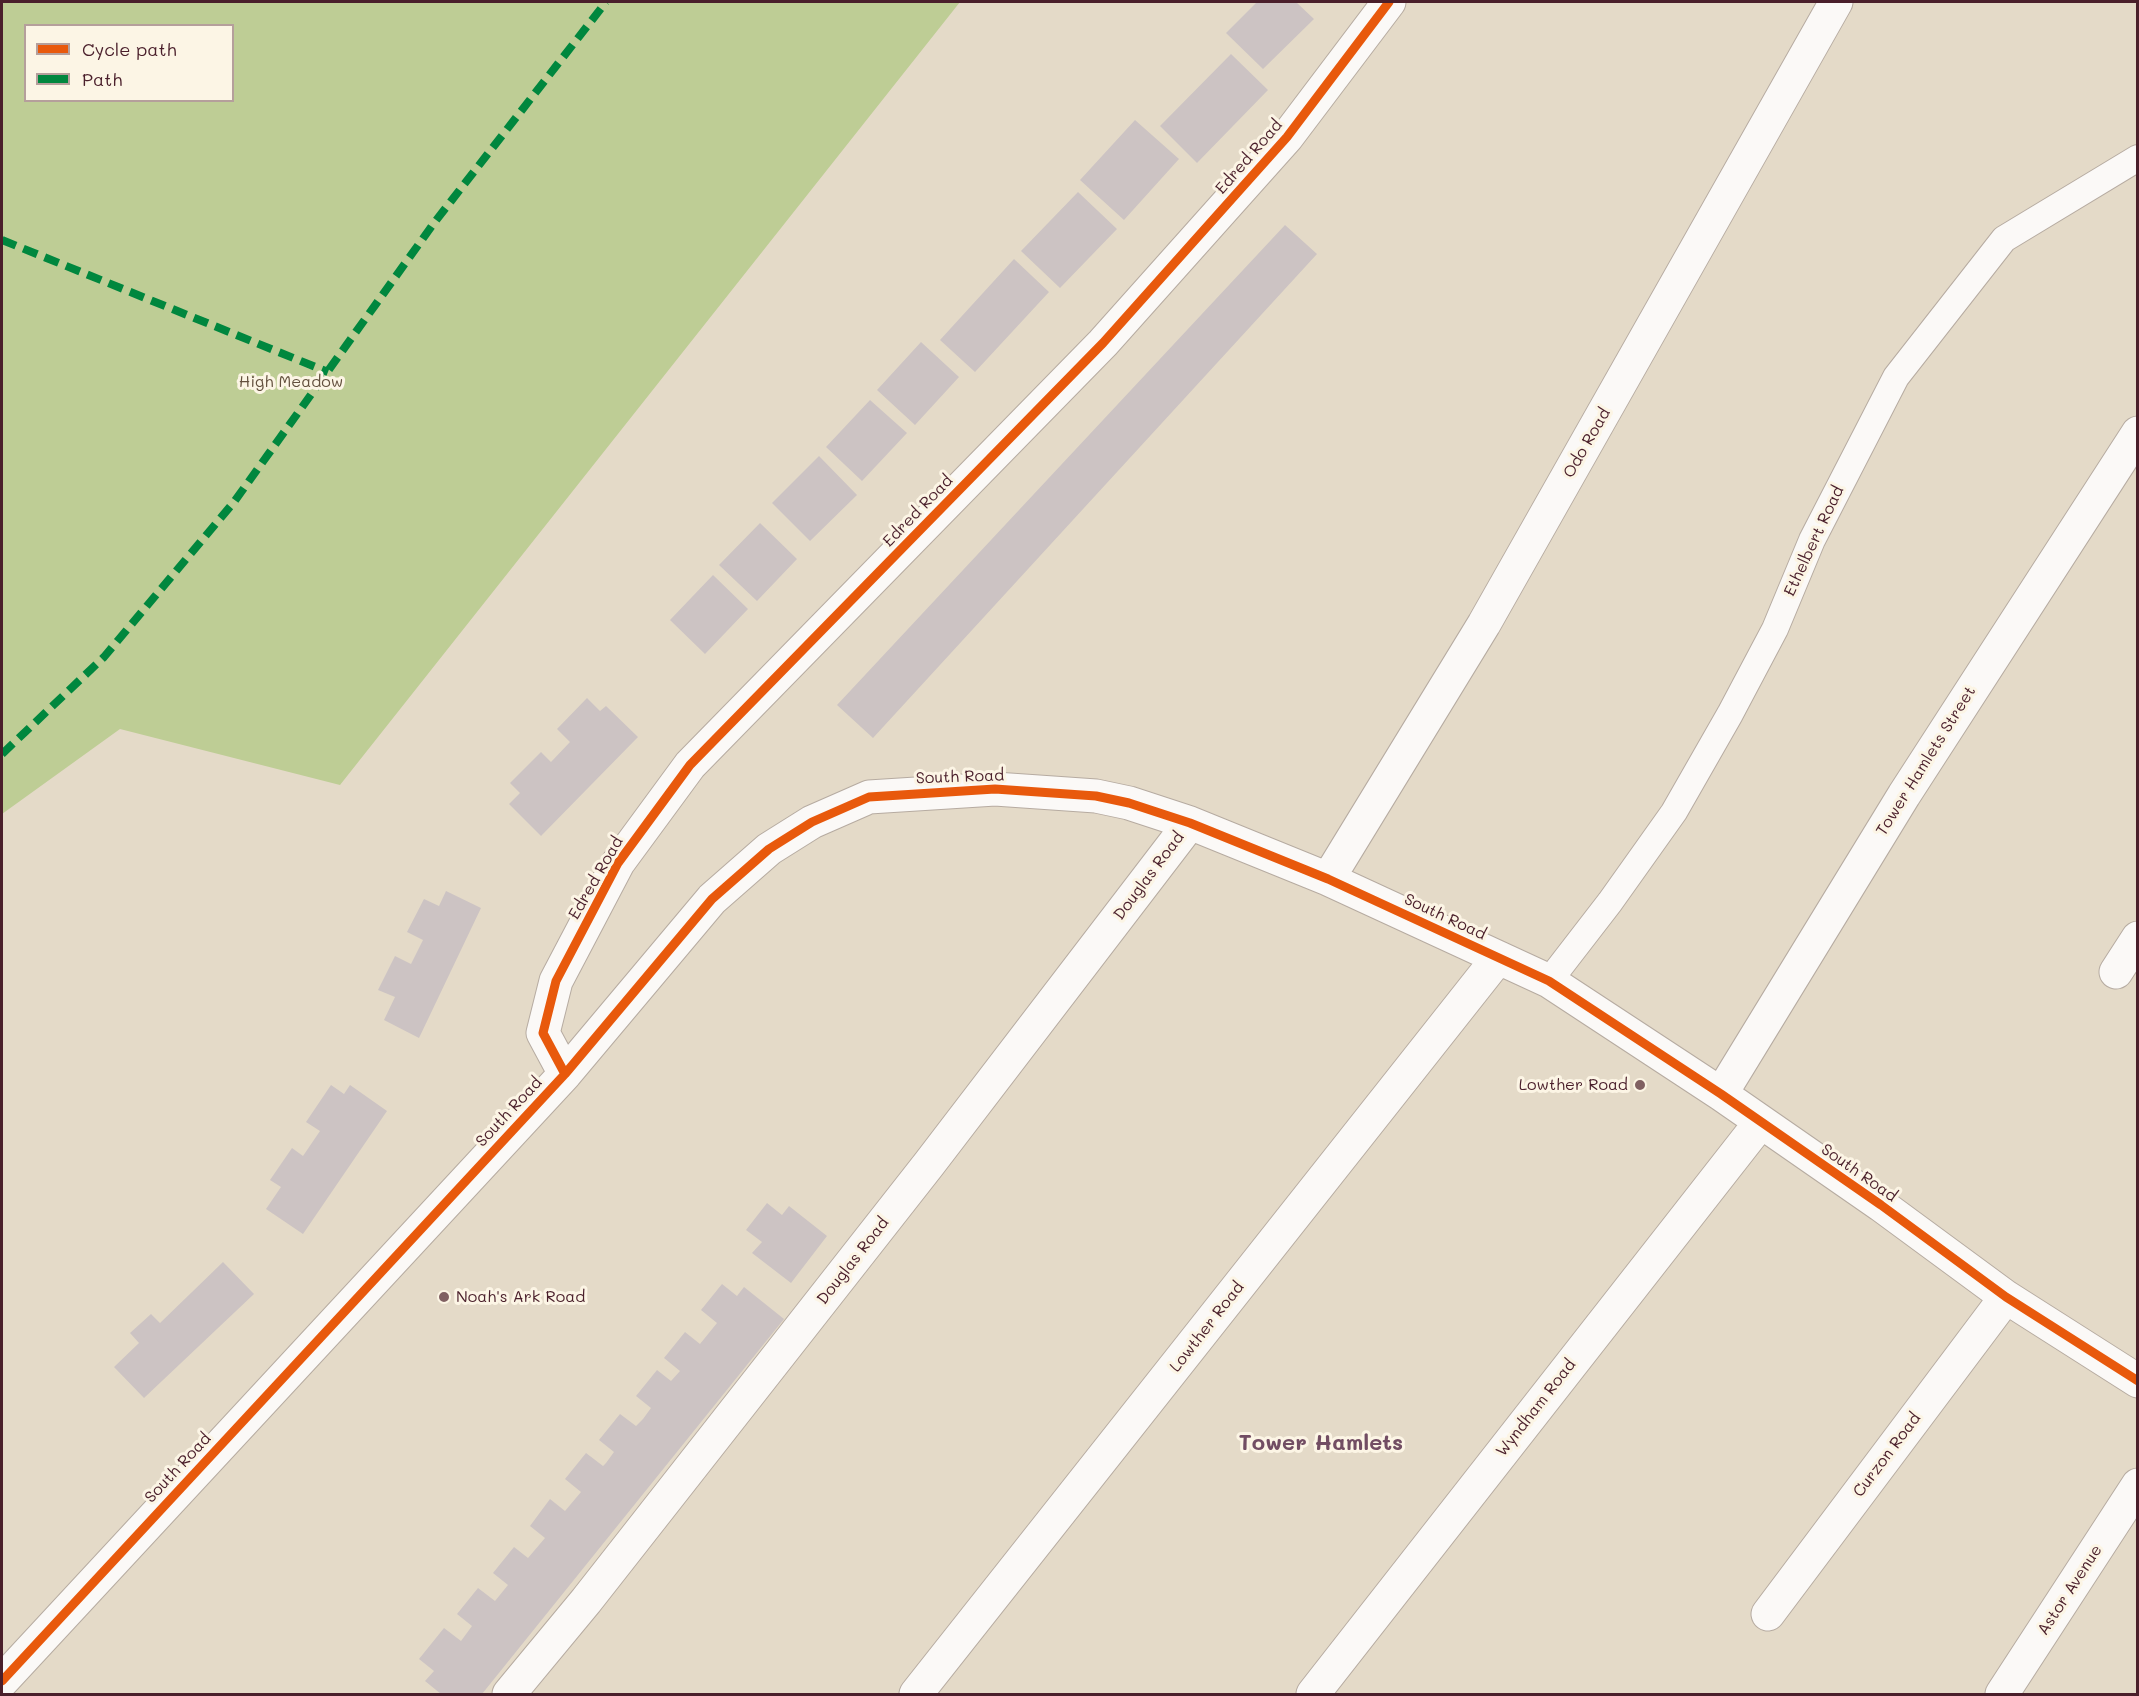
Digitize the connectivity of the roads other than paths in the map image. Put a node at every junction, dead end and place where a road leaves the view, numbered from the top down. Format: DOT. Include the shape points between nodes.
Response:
graph roads {
  1 [pos="1389,2"];
  2 [pos="1836,2"];
  3 [pos="2138,158"];
  4 [pos="2138,433"];
  5 [pos="1190,823"];
  6 [pos="1328,879"];
  7 [pos="2138,938"];
  8 [pos="1498,958"];
  9 [pos="2116,972"];
  10 [pos="1550,981"];
  11 [pos="565,1074"];
  12 [pos="1721,1094"];
  13 [pos="1760,1123"];
  14 [pos="2006,1297"];
  15 [pos="2138,1381"];
  16 [pos="2138,1485"];
  17 [pos="1768,1614"];
  18 [pos="2,1681"];
  19 [pos="509,1695"];
  20 [pos="916,1695"];
  21 [pos="1313,1695"];
  22 [pos="2002,1695"];
  1 -- 11 [label="street, Edred Road" via="1287,137 1103,343 690,765 618,863 556,981 543,1033"];
  2 -- 6 [label="street, Odo Road" via="1490,614"];
  3 -- 10 [label="lane, Ethelbert Road" via="2004,239 1896,377 1812,540 1775,629 1725,724 1674,812"];
  4 -- 12 [label="street, Tower Hamlets Street" via="1904,795"];
  5 -- 6 [label="street, South Road"];
  5 -- 11 [label="street, South Road" via="1129,802 1096,796 995,789 869,797 812,822 769,849 712,899"];
  5 -- 19 [label="street, Douglas Road" via="922,1173"];
  6 -- 8 [label="street, South Road"];
  7 -- 9 [label="street"];
  8 -- 10 [label="street, South Road"];
  8 -- 20 [label="street, Lowther Road"];
  10 -- 12 [label="street, South Road"];
  11 -- 18 [label="street, South Road"];
  12 -- 13 [label="street, South Road"];
  13 -- 14 [label="street, South Road"];
  13 -- 21 [label="street, Wyndham Road"];
  14 -- 15 [label="street, South Road"];
  14 -- 17 [label="street, Curzon Road"];
  16 -- 22 [label="street, Astor Avenue"];
}
